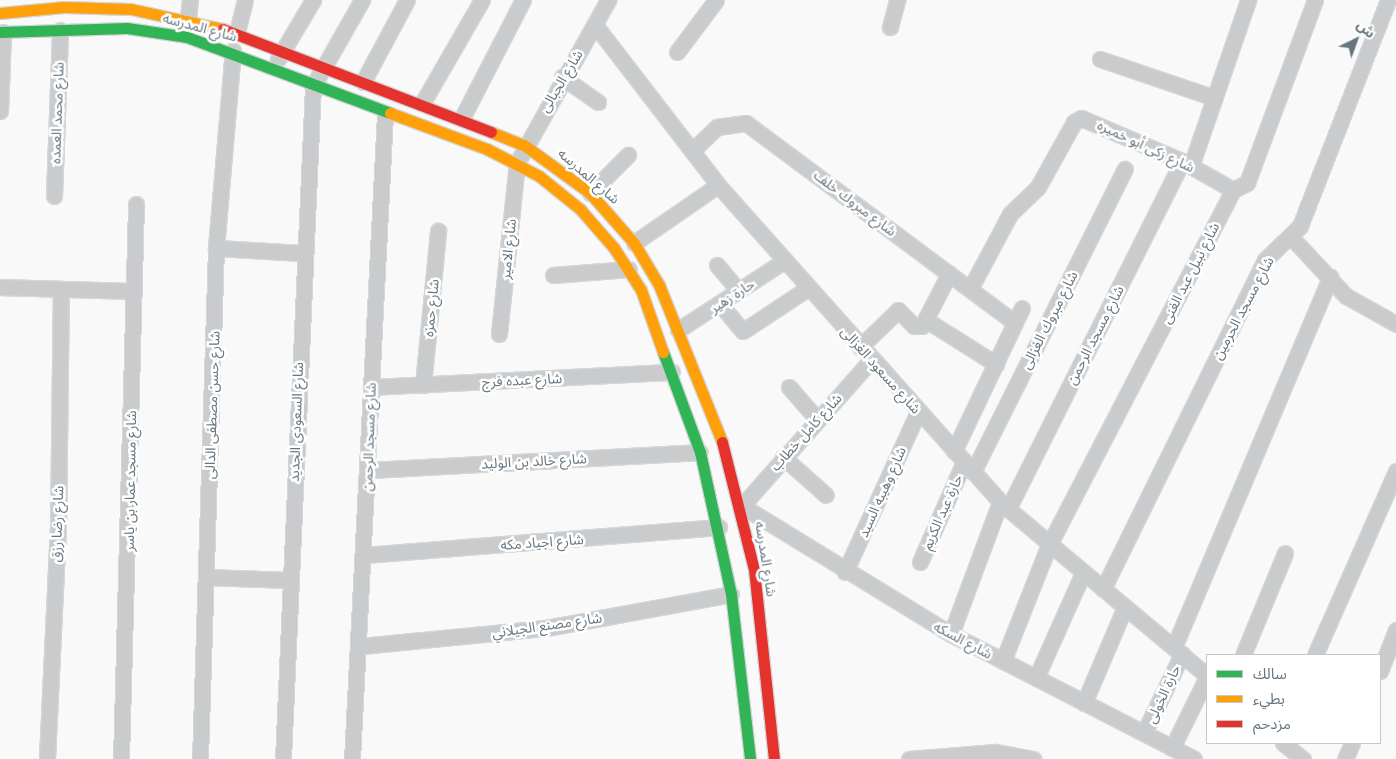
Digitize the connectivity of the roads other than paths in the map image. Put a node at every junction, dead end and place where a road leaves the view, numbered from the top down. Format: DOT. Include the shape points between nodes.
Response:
graph roads {
  1 [pos="190,0"];
  2 [pos="244,0"];
  3 [pos="313,0"];
  4 [pos="362,0"];
  5 [pos="407,0"];
  6 [pos="482,0"];
  7 [pos="523,0"];
  8 [pos="608,0"];
  9 [pos="716,0"];
  10 [pos="897,0"];
  11 [pos="1248,0"];
  12 [pos="1315,0"];
  13 [pos="1388,0"];
  14 [pos="63,3"];
  15 [pos="102,3"];
  16 [pos="26,5"];
  17 [pos="0,13"];
  18 [pos="188,18"];
  19 [pos="595,26"];
  20 [pos="890,27"];
  21 [pos="60,30"];
  22 [pos="1,32"];
  23 [pos="237,32"];
  24 [pos="284,50"];
  25 [pos="233,51"];
  26 [pos="677,52"];
  27 [pos="1100,59"];
  28 [pos="324,66"];
  29 [pos="273,68"];
  30 [pos="562,77"];
  31 [pos="364,82"];
  32 [pos="313,86"];
  33 [pos="1215,98"];
  34 [pos="423,102"];
  35 [pos="598,102"];
  36 [pos="0,111"];
  37 [pos="385,114"];
  38 [pos="462,118"];
  39 [pos="524,144"];
  40 [pos="692,151"];
  41 [pos="628,154"];
  42 [pos="517,163"];
  43 [pos="1187,164"];
  44 [pos="1125,169"];
  45 [pos="718,185"];
  46 [pos="1233,190"];
  47 [pos="590,193"];
  48 [pos="54,196"];
  49 [pos="136,204"];
  50 [pos="438,231"];
  51 [pos="1292,238"];
  52 [pos="634,243"];
  53 [pos="216,248"];
  54 [pos="303,253"];
  55 [pos="784,261"];
  56 [pos="718,265"];
  57 [pos="629,269"];
  58 [pos="949,274"];
  59 [pos="553,275"];
  60 [pos="1330,277"];
  61 [pos="0,287"];
  62 [pos="808,288"];
  63 [pos="61,289"];
  64 [pos="970,289"];
  65 [pos="134,291"];
  66 [pos="739,291"];
  67 [pos="720,304"];
  68 [pos="1022,308"];
  69 [pos="926,320"];
  70 [pos="1015,323"];
  71 [pos="1396,324"];
  72 [pos="678,330"];
  73 [pos="499,334"];
  74 [pos="860,347"];
  75 [pos="871,360"];
  76 [pos="996,364"];
  77 [pos="672,372"];
  78 [pos="423,385"];
  79 [pos="371,387"];
  80 [pos="789,387"];
  81 [pos="918,412"];
  82 [pos="817,419"];
  83 [pos="700,452"];
  84 [pos="783,457"];
  85 [pos="964,462"];
  86 [pos="368,470"];
  87 [pos="1396,471"];
  88 [pos="826,495"];
  89 [pos="1004,505"];
  90 [pos="742,506"];
  91 [pos="719,527"];
  92 [pos="1049,545"];
  93 [pos="1286,554"];
  94 [pos="365,555"];
  95 [pos="920,562"];
  96 [pos="845,572"];
  97 [pos="1083,573"];
  98 [pos="206,577"];
  99 [pos="290,580"];
  100 [pos="1103,589"];
  101 [pos="731,594"];
  102 [pos="1125,607"];
  103 [pos="1396,630"];
  104 [pos="951,634"];
  105 [pos="361,646"];
  106 [pos="1178,651"];
  107 [pos="1243,654"];
  108 [pos="1315,654"];
  109 [pos="1003,661"];
  110 [pos="1381,668"];
  111 [pos="1206,676"];
  112 [pos="1036,678"];
  113 [pos="1206,679"];
  114 [pos="1084,703"];
  115 [pos="1144,733"];
  116 [pos="1284,744"];
  117 [pos="1352,744"];
  118 [pos="1172,748"];
  119 [pos="47,759"];
  120 [pos="121,759"];
  121 [pos="200,759"];
  122 [pos="283,759"];
  123 [pos="352,759"];
  124 [pos="750,759"];
  125 [pos="774,759"];
  126 [pos="909,759"];
  127 [pos="1033,759"];
  128 [pos="1194,759"];
  129 [pos="1303,759"];
  130 [pos="1345,759"];
  1 -- 18 [label="street"];
  2 -- 23 [label="street"];
  3 -- 24 [label="street"];
  4 -- 28 [label="street"];
  5 -- 31 [label="street"];
  6 -- 34 [label="street"];
  7 -- 38 [label="street"];
  8 -- 19 [label="street, شارع الجبالى"];
  9 -- 26 [label="street"];
  10 -- 20 [label="street"];
  11 -- 33 [label="street, شارع مسجد الرحمن"];
  12 -- 46 [label="street, شارع نبيل عبد الغنى" via="1247,183"];
  13 -- 51 [label="street, شارع مسجد الحرمين"];
  14 -- 15 [label="street, شارع المدرسه"];
  14 -- 16 [label="street, شارع المدرسه"];
  15 -- 18 [label="street, شارع المدرسه"];
  16 -- 17 [label="street, شارع المدرسه"];
  18 -- 23 [label="street, شارع المدرسه"];
  19 -- 30 [label="street, شارع الجبالى"];
  19 -- 40 [label="street, شارع مسعود الغزالى"];
  21 -- 22 [label="street, شارع المدرسه"];
  21 -- 25 [label="street, شارع المدرسه" via="147,30"];
  21 -- 48 [label="street, شارع محمد العمده"];
  22 -- 36 [label="street"];
  23 -- 24 [label="street, شارع المدرسه"];
  24 -- 28 [label="street, شارع المدرسه"];
  24 -- 29 [label="street"];
  25 -- 29 [label="street, شارع المدرسه"];
  25 -- 53 [label="street, شارع حسن مصطفى الدالى"];
  27 -- 33 [label="street"];
  28 -- 31 [label="street, شارع المدرسه"];
  28 -- 32 [label="street"];
  29 -- 32 [label="street, شارع المدرسه"];
  30 -- 35 [label="street"];
  30 -- 39 [label="street, شارع الجبالى"];
  31 -- 34 [label="street, شارع المدرسه"];
  32 -- 37 [label="street, شارع المدرسه"];
  32 -- 54 [label="street, شارع السعودى الجديد"];
  33 -- 43 [label="street, شارع مسجد الرحمن"];
  34 -- 38 [label="street, شارع المدرسه"];
  37 -- 42 [label="street, شارع المدرسه"];
  37 -- 79 [label="street, شارع مسجد الرحمن"];
  38 -- 39 [label="street, شارع المدرسه"];
  39 -- 42 [label="street, شارع الجبالى"];
  39 -- 47 [label="street, شارع المدرسه"];
  40 -- 45 [label="street, شارع مسعود الغزالى"];
  40 -- 58 [label="street, شارع مبروك خلف" via="717,127 746,123"];
  41 -- 47 [label="street"];
  42 -- 57 [label="street, شارع المدرسه" via="580,209"];
  42 -- 73 [label="street, شارع الامير"];
  43 -- 46 [label="street, شارع زكى أبو خميره"];
  43 -- 64 [label="street, شارع زكى أبو خميره" via="1080,118 1074,122 1038,187 1010,214"];
  43 -- 89 [label="street, شارع مسجد الرحمن"];
  44 -- 85 [label="street, شارع مبروك الغزالى"];
  45 -- 52 [label="street"];
  45 -- 55 [label="street, شارع مسعود الغزالى"];
  46 -- 92 [label="street, شارع نبيل عبد الغنى"];
  47 -- 52 [label="street, شارع المدرسه"];
  49 -- 65 [label="street, شارع مسجد عمار بن ياسر"];
  50 -- 78 [label="street, شارع حمزه"];
  51 -- 60 [label="street"];
  51 -- 100 [label="street, شارع مسجد الحرمين" via="1265,260"];
  52 -- 72 [label="street, شارع المدرسه"];
  53 -- 54 [label="street"];
  53 -- 98 [label="street, شارع حسن مصطفى الدالى"];
  54 -- 99 [label="street, شارع السعودى الجديد"];
  55 -- 62 [label="street, شارع مسعود الغزالى"];
  55 -- 66 [label="street, حارة زهير"];
  56 -- 66 [label="street"];
  57 -- 59 [label="street"];
  57 -- 77 [label="street, شارع المدرسه"];
  58 -- 64 [label="street, شارع مبروك خلف"];
  58 -- 69 [label="street"];
  60 -- 71 [label="street" via="1346,296"];
  60 -- 106 [label="street, حارة الخولى"];
  61 -- 63 [label="street"];
  62 -- 67 [label="street" via="743,331"];
  62 -- 74 [label="street, شارع مسعود الغزالى"];
  63 -- 65 [label="street"];
  63 -- 119 [label="street, شارع رضا رزق" via="58,528"];
  64 -- 70 [label="street, شارع مبروك خلف"];
  65 -- 120 [label="street, شارع مسجد عمار بن ياسر"];
  66 -- 67 [label="street, حارة زهير"];
  67 -- 72 [label="street, حارة زهير"];
  68 -- 70 [label="street"];
  69 -- 74 [label="street" via="918,328 902,312 894,312"];
  69 -- 76 [label="street"];
  70 -- 76 [label="street"];
  72 -- 90 [label="street, شارع المدرسه"];
  74 -- 75 [label="street, شارع مسعود الغزالى"];
  75 -- 81 [label="street, شارع مسعود الغزالى"];
  75 -- 82 [label="street, شارع كامل خطاب"];
  76 -- 85 [label="street"];
  77 -- 78 [label="street, شارع عبده فرج"];
  77 -- 83 [label="street, شارع المدرسه"];
  78 -- 79 [label="street, شارع عبده فرج"];
  79 -- 86 [label="street, شارع مسجد الرحمن"];
  80 -- 82 [label="street"];
  81 -- 85 [label="street, شارع مسعود الغزالى"];
  81 -- 96 [label="street, شارع وهيبه السيد"];
  82 -- 84 [label="street, شارع كامل خطاب"];
  83 -- 86 [label="street, شارع خالد بن الوليد"];
  83 -- 91 [label="street, شارع المدرسه"];
  84 -- 88 [label="street"];
  84 -- 90 [label="street, شارع كامل خطاب"];
  85 -- 89 [label="street, شارع مسعود الغزالى"];
  85 -- 95 [label="street, حارة عبد الكريم"];
  86 -- 94 [label="street, شارع مسجد الرحمن"];
  87 -- 108 [label="street"];
  89 -- 92 [label="street, شارع مسعود الغزالى"];
  89 -- 104 [label="street, شارع مسجد الرحمن"];
  90 -- 96 [label="street, شارع السكه"];
  90 -- 125 [label="street, شارع المدرسه" via="760,620"];
  91 -- 94 [label="street, شارع اجياد مكه"];
  91 -- 101 [label="street, شارع المدرسه"];
  92 -- 97 [label="street, شارع مسعود الغزالى"];
  92 -- 109 [label="street, شارع نبيل عبد الغنى"];
  93 -- 107 [label="street"];
  94 -- 105 [label="street, شارع مسجد الرحمن"];
  96 -- 104 [label="street, شارع السكه"];
  97 -- 100 [label="street, شارع مسعود الغزالى"];
  97 -- 112 [label="street"];
  98 -- 99 [label="street"];
  98 -- 121 [label="street, شارع حسن مصطفى الدالى"];
  99 -- 122 [label="street, شارع السعودى الجديد"];
  100 -- 102 [label="street, شارع مسعود الغزالى"];
  101 -- 105 [label="street, شارع مصنع الجيلاني" via="546,628"];
  101 -- 124 [label="street, شارع المدرسه"];
  102 -- 106 [label="street, شارع مسعود الغزالى"];
  102 -- 114 [label="street"];
  103 -- 110 [label="street"];
  104 -- 109 [label="street, شارع السكه"];
  105 -- 123 [label="street, شارع مسجد الرحمن"];
  106 -- 111 [label="street, شارع مسعود الغزالى"];
  106 -- 115 [label="street, حارة الخولى"];
  109 -- 112 [label="street, شارع السكه"];
  112 -- 114 [label="street, شارع السكه"];
  113 -- 118 [label="street"];
  114 -- 115 [label="street, شارع السكه"];
  115 -- 118 [label="street, شارع السكه"];
  116 -- 129 [label="street"];
  117 -- 130 [label="street"];
  118 -- 128 [label="street, شارع السكه"];
  126 -- 127 [label="street" via="996,752"];
}
